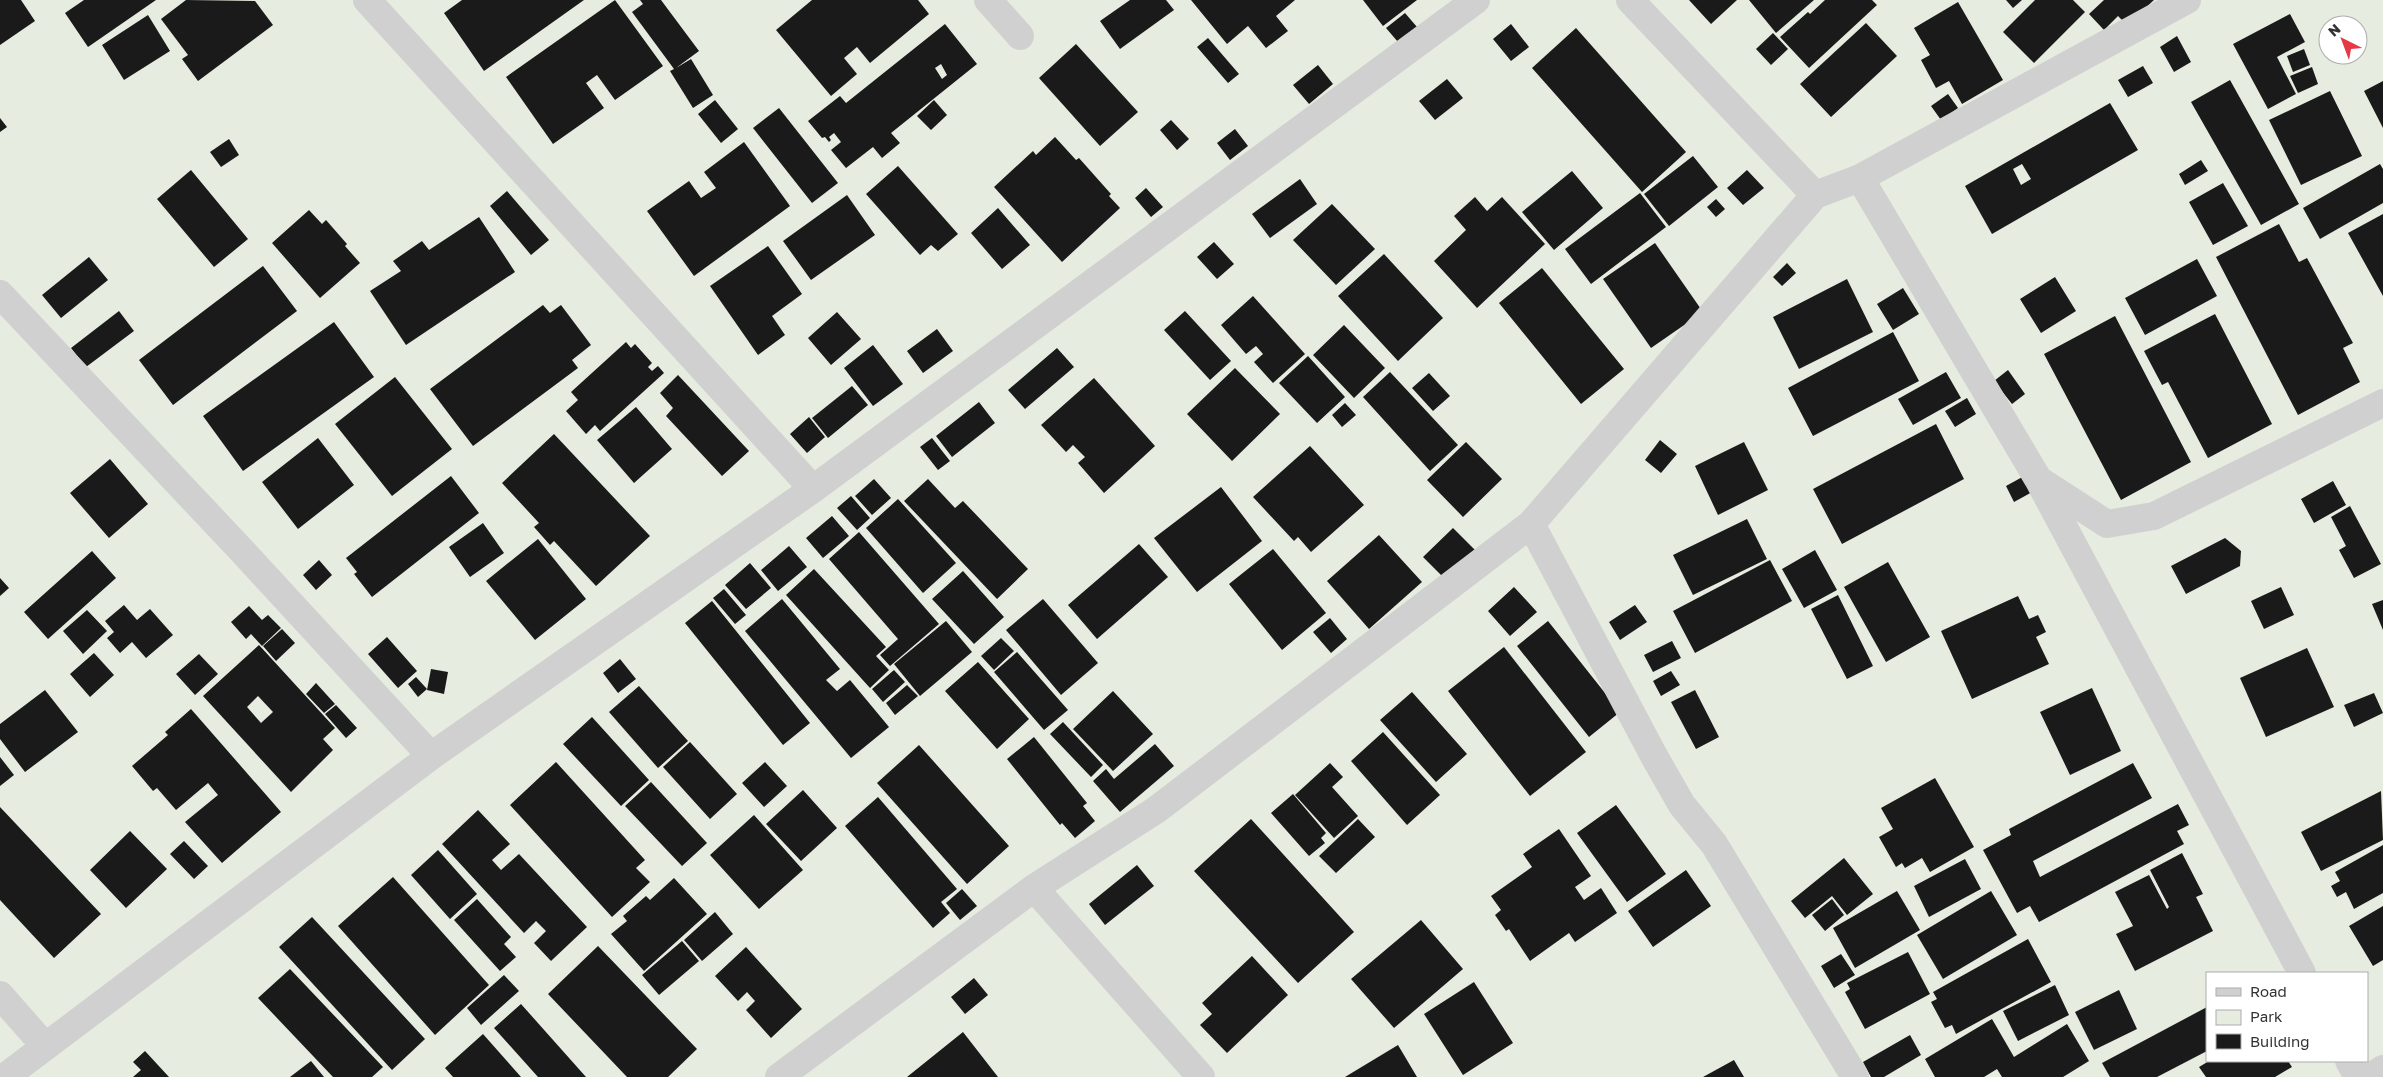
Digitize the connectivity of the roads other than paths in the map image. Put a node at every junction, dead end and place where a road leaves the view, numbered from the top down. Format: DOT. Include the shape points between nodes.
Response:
graph roads {
  1 [pos="367,0"];
  2 [pos="988,0"];
  3 [pos="1476,0"];
  4 [pos="1630,0"];
  5 [pos="2187,0"];
  6 [pos="1020,36"];
  7 [pos="1860,178"];
  8 [pos="1814,196"];
  9 [pos="0,294"];
  10 [pos="2383,403"];
  11 [pos="2038,480"];
  12 [pos="813,489"];
  13 [pos="1532,524"];
  14 [pos="431,756"];
  15 [pos="1034,888"];
  16 [pos="2301,972"];
  17 [pos="0,995"];
  18 [pos="44,1045"];
  19 [pos="2350,1062"];
  20 [pos="2383,1069"];
  21 [pos="5,1077"];
  22 [pos="779,1077"];
  23 [pos="1202,1077"];
  24 [pos="1855,1077"];
  25 [pos="2358,1077"];
  26 [pos="2371,1077"];
  1 -- 12 [label="street"];
  2 -- 6 [label="street"];
  3 -- 12 [label="street"];
  4 -- 8 [label="street"];
  5 -- 7 [label="street"];
  7 -- 8 [label="street"];
  7 -- 11 [label="street"];
  8 -- 13 [label="street"];
  9 -- 14 [label="street"];
  10 -- 11 [label="street" via="2154,516 2107,524"];
  11 -- 16 [label="street"];
  12 -- 14 [label="street"];
  13 -- 15 [label="street" via="1156,810"];
  13 -- 24 [label="street" via="1682,804 1714,844"];
  14 -- 18 [label="street"];
  15 -- 22 [label="street"];
  15 -- 23 [label="street"];
  17 -- 18 [label="street"];
  18 -- 21 [label="street"];
  19 -- 25 [label="street"];
  20 -- 26 [label="street"];
}
